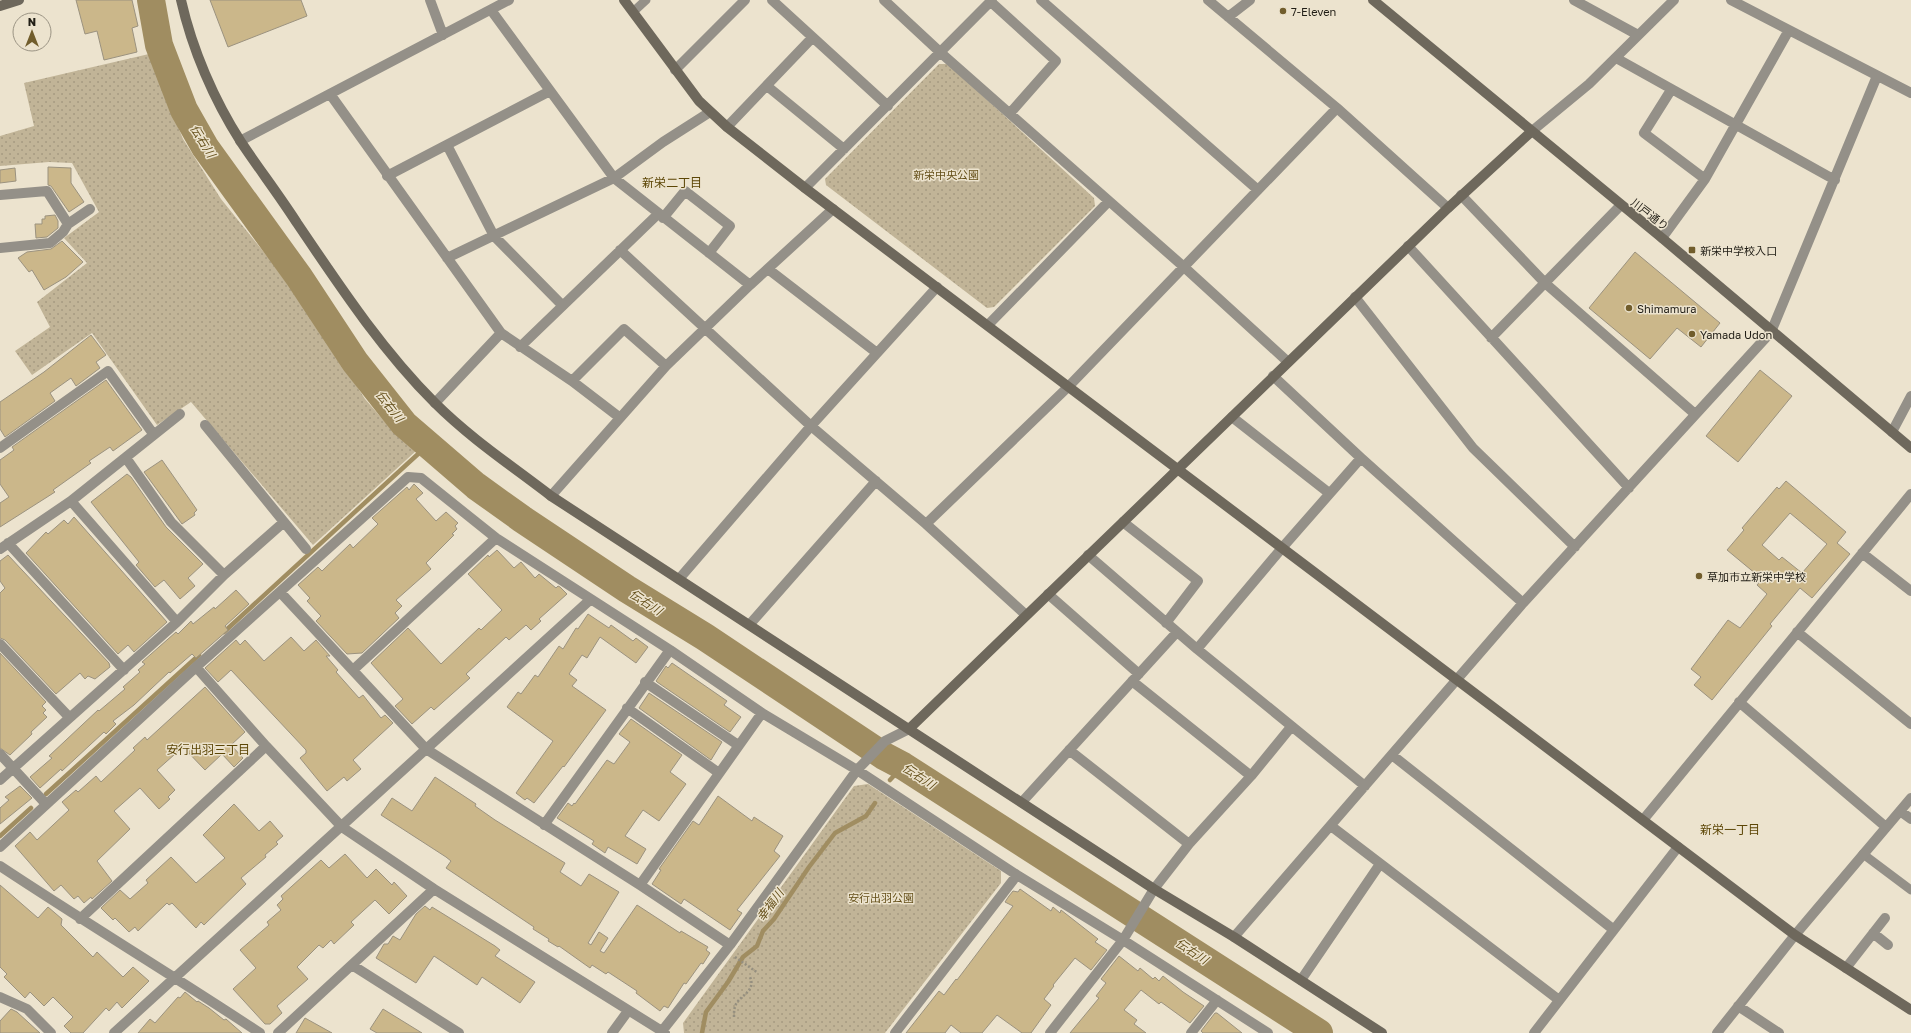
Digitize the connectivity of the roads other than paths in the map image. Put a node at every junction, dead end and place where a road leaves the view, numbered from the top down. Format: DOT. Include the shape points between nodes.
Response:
graph roads {
  1 [pos="19,0"];
  2 [pos="181,0"];
  3 [pos="430,0"];
  4 [pos="510,0"];
  5 [pos="624,0"];
  6 [pos="646,0"];
  7 [pos="746,0"];
  8 [pos="772,0"];
  9 [pos="884,0"];
  10 [pos="1041,0"];
  11 [pos="1208,0"];
  12 [pos="1250,0"];
  13 [pos="1373,0"];
  14 [pos="1574,0"];
  15 [pos="1674,0"];
  16 [pos="1730,0"];
  17 [pos="992,1"];
  18 [pos="0,6"];
  19 [pos="491,10"];
  20 [pos="633,12"];
  21 [pos="1228,17"];
  22 [pos="1789,30"];
  23 [pos="443,35"];
  24 [pos="1638,35"];
  25 [pos="812,38"];
  26 [pos="941,53"];
  27 [pos="1616,58"];
  28 [pos="675,70"];
  29 [pos="1877,76"];
  30 [pos="767,86"];
  31 [pos="1671,90"];
  32 [pos="550,91"];
  33 [pos="1911,92"];
  34 [pos="330,94"];
  35 [pos="888,106"];
  36 [pos="1336,108"];
  37 [pos="710,112"];
  38 [pos="1011,112"];
  39 [pos="1735,125"];
  40 [pos="727,127"];
  41 [pos="1532,131"];
  42 [pos="240,141"];
  43 [pos="447,145"];
  44 [pos="844,148"];
  45 [pos="387,176"];
  46 [pos="614,178"];
  47 [pos="1705,179"];
  48 [pos="1835,180"];
  49 [pos="805,188"];
  50 [pos="1258,190"];
  51 [pos="0,195"];
  52 [pos="1461,195"];
  53 [pos="1109,201"];
  54 [pos="1620,206"];
  55 [pos="90,208"];
  56 [pos="1448,208"];
  57 [pos="833,209"];
  58 [pos="661,216"];
  59 [pos="68,224"];
  60 [pos="494,236"];
  61 [pos="1662,238"];
  62 [pos="1408,246"];
  63 [pos="0,248"];
  64 [pos="620,250"];
  65 [pos="709,254"];
  66 [pos="447,258"];
  67 [pos="1184,267"];
  68 [pos="768,269"];
  69 [pos="1545,283"];
  70 [pos="750,285"];
  71 [pos="937,288"];
  72 [pos="1355,297"];
  73 [pos="562,305"];
  74 [pos="988,325"];
  75 [pos="705,330"];
  76 [pos="1771,332"];
  77 [pos="501,333"];
  78 [pos="1491,338"];
  79 [pos="520,347"];
  80 [pos="877,353"];
  81 [pos="1288,362"];
  82 [pos="666,366"];
  83 [pos="1274,376"];
  84 [pos="572,381"];
  85 [pos="1068,387"];
  86 [pos="1911,396"];
  87 [pos="435,403"];
  88 [pos="180,414"];
  89 [pos="1695,414"];
  90 [pos="619,417"];
  91 [pos="1232,417"];
  92 [pos="205,425"];
  93 [pos="811,426"];
  94 [pos="1892,432"];
  95 [pos="154,435"];
  96 [pos="0,448"];
  97 [pos="1911,448"];
  98 [pos="126,458"];
  99 [pos="1361,458"];
  100 [pos="1179,468"];
  101 [pos="876,481"];
  102 [pos="1629,488"];
  103 [pos="1329,493"];
  104 [pos="1911,494"];
  105 [pos="551,496"];
  106 [pos="70,501"];
  107 [pos="284,522"];
  108 [pos="1123,522"];
  109 [pos="926,524"];
  110 [pos="496,538"];
  111 [pos="4,546"];
  112 [pos="1575,547"];
  113 [pos="1282,548"];
  114 [pos="306,549"];
  115 [pos="1862,553"];
  116 [pos="1088,555"];
  117 [pos="224,575"];
  118 [pos="679,579"];
  119 [pos="280,592"];
  120 [pos="1911,592"];
  121 [pos="1048,594"];
  122 [pos="591,599"];
  123 [pos="1523,604"];
  124 [pos="1026,615"];
  125 [pos="177,622"];
  126 [pos="1166,623"];
  127 [pos="750,624"];
  128 [pos="1177,632"];
  129 [pos="1797,632"];
  130 [pos="0,644"];
  131 [pos="1197,649"];
  132 [pos="670,650"];
  133 [pos="196,667"];
  134 [pos="124,670"];
  135 [pos="353,670"];
  136 [pos="1135,678"];
  137 [pos="1457,681"];
  138 [pos="646,682"];
  139 [pos="1739,702"];
  140 [pos="627,708"];
  141 [pos="762,713"];
  142 [pos="69,717"];
  143 [pos="1911,724"];
  144 [pos="1290,727"];
  145 [pos="908,729"];
  146 [pos="738,745"];
  147 [pos="266,746"];
  148 [pos="426,749"];
  149 [pos="1070,750"];
  150 [pos="0,754"];
  151 [pos="1392,755"];
  152 [pos="13,768"];
  153 [pos="858,770"];
  154 [pos="719,773"];
  155 [pos="1251,776"];
  156 [pos="0,780"];
  157 [pos="1365,786"];
  158 [pos="1911,798"];
  159 [pos="1022,802"];
  160 [pos="46,804"];
  161 [pos="1900,811"];
  162 [pos="1911,819"];
  163 [pos="1643,820"];
  164 [pos="544,825"];
  165 [pos="1331,826"];
  166 [pos="342,827"];
  167 [pos="1886,827"];
  168 [pos="1190,844"];
  169 [pos="0,847"];
  170 [pos="1678,847"];
  171 [pos="1863,854"];
  172 [pos="1380,864"];
  173 [pos="0,866"];
  174 [pos="1017,875"];
  175 [pos="640,886"];
  176 [pos="434,888"];
  177 [pos="1154,890"];
  178 [pos="1911,890"];
  179 [pos="1885,918"];
  180 [pos="80,919"];
  181 [pos="1614,930"];
  182 [pos="1873,933"];
  183 [pos="1795,935"];
  184 [pos="1234,937"];
  185 [pos="1124,939"];
  186 [pos="1888,945"];
  187 [pos="728,948"];
  188 [pos="352,965"];
  189 [pos="1846,968"];
  190 [pos="177,977"];
  191 [pos="1301,980"];
  192 [pos="1217,1000"];
  193 [pos="1559,1000"];
  194 [pos="2,1001"];
  195 [pos="1738,1006"];
  196 [pos="1911,1010"];
  197 [pos="628,1011"];
  198 [pos="663,1032"];
  199 [pos="51,1033"];
  200 [pos="114,1033"];
  201 [pos="260,1033"];
  202 [pos="278,1033"];
  203 [pos="458,1033"];
  204 [pos="612,1033"];
  205 [pos="895,1033"];
  206 [pos="1050,1033"];
  207 [pos="1191,1033"];
  208 [pos="1268,1033"];
  209 [pos="1382,1033"];
  210 [pos="1534,1033"];
  211 [pos="1717,1033"];
  212 [pos="1779,1033"];
  1 -- 18 [label="street"];
  2 -- 42 [label="street" via="191,36 214,92"];
  3 -- 23 [label="street"];
  4 -- 19 [label="street"];
  5 -- 20 [label="street"];
  6 -- 20 [label="lane"];
  7 -- 28 [label="street"];
  8 -- 25 [label="street"];
  9 -- 26 [label="street"];
  10 -- 50 [label="street"];
  11 -- 21 [label="street"];
  12 -- 21 [label="street"];
  13 -- 41 [label="street, 川戸通り"];
  14 -- 24 [label="street"];
  15 -- 24 [label="street"];
  16 -- 22 [label="street"];
  17 -- 26 [label="street"];
  17 -- 38 [label="street" via="1056,61"];
  19 -- 23 [label="street"];
  19 -- 32 [label="street"];
  20 -- 28 [label="street"];
  21 -- 36 [label="street"];
  22 -- 29 [label="street"];
  22 -- 39 [label="street"];
  23 -- 34 [label="street"];
  24 -- 27 [label="street"];
  25 -- 30 [label="street"];
  25 -- 35 [label="street"];
  26 -- 35 [label="street"];
  26 -- 38 [label="street"];
  27 -- 31 [label="street"];
  27 -- 41 [label="street" via="1570,101"];
  28 -- 37 [label="street"];
  29 -- 33 [label="street"];
  29 -- 48 [label="street"];
  30 -- 40 [label="street"];
  30 -- 44 [label="street"];
  31 -- 39 [label="street"];
  31 -- 47 [label="street" via="1644,133"];
  32 -- 43 [label="street"];
  32 -- 46 [label="street"];
  34 -- 42 [label="street"];
  34 -- 45 [label="street"];
  35 -- 44 [label="street"];
  36 -- 50 [label="street"];
  36 -- 56 [label="street"];
  37 -- 40 [label="street"];
  37 -- 46 [label="street"];
  38 -- 53 [label="street"];
  39 -- 47 [label="street"];
  39 -- 48 [label="street"];
  40 -- 49 [label="street"];
  41 -- 52 [label="street"];
  41 -- 54 [label="street, 川戸通り"];
  42 -- 87 [label="street" via="345,294 393,357"];
  43 -- 45 [label="street"];
  43 -- 60 [label="street"];
  44 -- 49 [label="street"];
  45 -- 66 [label="street"];
  46 -- 58 [label="street"];
  46 -- 60 [label="street"];
  47 -- 61 [label="street"];
  48 -- 76 [label="street"];
  49 -- 57 [label="street"];
  50 -- 67 [label="street"];
  51 -- 59 [label="street" via="47,191"];
  52 -- 56 [label="street"];
  52 -- 69 [label="street"];
  53 -- 67 [label="street"];
  53 -- 74 [label="street"];
  54 -- 61 [label="street, 川戸通り"];
  54 -- 69 [label="street"];
  55 -- 59 [label="street"];
  56 -- 62 [label="street"];
  57 -- 68 [label="street"];
  57 -- 71 [label="street"];
  58 -- 64 [label="street"];
  58 -- 65 [label="street"];
  58 -- 65 [label="street" via="685,191 730,226"];
  59 -- 63 [label="street" via="63,232 50,242"];
  60 -- 66 [label="street"];
  60 -- 73 [label="street"];
  61 -- 76 [label="street, 川戸通り"];
  62 -- 72 [label="street"];
  62 -- 78 [label="street"];
  64 -- 73 [label="street"];
  64 -- 75 [label="street"];
  65 -- 70 [label="street"];
  66 -- 77 [label="street"];
  67 -- 81 [label="street"];
  67 -- 85 [label="street"];
  68 -- 70 [label="street"];
  68 -- 80 [label="street"];
  69 -- 78 [label="street"];
  69 -- 89 [label="street"];
  70 -- 75 [label="street"];
  71 -- 74 [label="street"];
  71 -- 80 [label="street"];
  72 -- 81 [label="street"];
  72 -- 112 [label="street" via="1473,448"];
  73 -- 79 [label="street"];
  74 -- 85 [label="street"];
  75 -- 82 [label="street"];
  75 -- 93 [label="street"];
  76 -- 89 [label="street"];
  76 -- 94 [label="street, 川戸通り"];
  77 -- 79 [label="street"];
  77 -- 87 [label="street"];
  78 -- 102 [label="street"];
  79 -- 84 [label="street"];
  80 -- 93 [label="street"];
  81 -- 83 [label="street"];
  82 -- 84 [label="street" via="624,329"];
  82 -- 90 [label="street"];
  83 -- 91 [label="street"];
  83 -- 99 [label="street"];
  84 -- 90 [label="street"];
  85 -- 100 [label="street"];
  85 -- 109 [label="street"];
  86 -- 94 [label="street"];
  87 -- 105 [label="street" via="463,429"];
  88 -- 95 [label="street"];
  89 -- 102 [label="street"];
  90 -- 105 [label="street"];
  91 -- 100 [label="street"];
  91 -- 103 [label="street"];
  92 -- 107 [label="street"];
  93 -- 101 [label="street"];
  93 -- 118 [label="street"];
  94 -- 97 [label="street, 川戸通り"];
  95 -- 96 [label="street" via="108,371"];
  95 -- 98 [label="street"];
  98 -- 106 [label="street"];
  98 -- 117 [label="street" via="171,522"];
  99 -- 103 [label="street"];
  99 -- 123 [label="street"];
  100 -- 108 [label="street"];
  100 -- 113 [label="street"];
  101 -- 109 [label="street"];
  101 -- 127 [label="street"];
  102 -- 112 [label="street"];
  103 -- 113 [label="street"];
  104 -- 115 [label="street"];
  105 -- 118 [label="street"];
  106 -- 111 [label="street"];
  106 -- 125 [label="street"];
  107 -- 114 [label="street"];
  107 -- 117 [label="street"];
  108 -- 116 [label="street"];
  108 -- 126 [label="street" via="1198,581"];
  109 -- 124 [label="street"];
  110 -- 119 [label="street" via="421,478 408,477"];
  110 -- 122 [label="street"];
  110 -- 135 [label="street"];
  111 -- 134 [label="street"];
  112 -- 123 [label="street"];
  113 -- 131 [label="street"];
  113 -- 137 [label="street"];
  115 -- 120 [label="street"];
  115 -- 129 [label="street"];
  116 -- 121 [label="street"];
  116 -- 126 [label="street"];
  117 -- 125 [label="street"];
  118 -- 127 [label="street"];
  119 -- 133 [label="street"];
  119 -- 135 [label="street"];
  121 -- 124 [label="street"];
  121 -- 136 [label="street"];
  122 -- 132 [label="street"];
  122 -- 148 [label="street"];
  123 -- 137 [label="street"];
  124 -- 145 [label="street"];
  125 -- 134 [label="street"];
  126 -- 128 [label="street"];
  127 -- 145 [label="street"];
  128 -- 131 [label="street"];
  128 -- 136 [label="street"];
  129 -- 139 [label="street"];
  129 -- 143 [label="street"];
  130 -- 142 [label="street"];
  131 -- 144 [label="street"];
  132 -- 138 [label="street"];
  132 -- 141 [label="street"];
  133 -- 147 [label="street"];
  133 -- 160 [label="street"];
  134 -- 142 [label="street"];
  135 -- 148 [label="street"];
  136 -- 149 [label="street"];
  136 -- 155 [label="street"];
  137 -- 151 [label="street"];
  137 -- 163 [label="street"];
  138 -- 140 [label="street"];
  138 -- 146 [label="street"];
  139 -- 163 [label="street"];
  139 -- 167 [label="street"];
  140 -- 154 [label="street"];
  140 -- 164 [label="street"];
  141 -- 146 [label="street"];
  141 -- 153 [label="street"];
  142 -- 152 [label="street"];
  144 -- 155 [label="street"];
  144 -- 157 [label="street"];
  145 -- 153 [label="street" via="885,741"];
  145 -- 159 [label="street"];
  146 -- 154 [label="street"];
  147 -- 166 [label="street"];
  147 -- 180 [label="street"];
  148 -- 164 [label="street"];
  148 -- 166 [label="street"];
  149 -- 159 [label="street"];
  149 -- 168 [label="street"];
  150 -- 152 [label="street"];
  151 -- 157 [label="street"];
  151 -- 181 [label="street"];
  152 -- 156 [label="street"];
  152 -- 160 [label="street"];
  153 -- 174 [label="street"];
  153 -- 187 [label="street"];
  154 -- 175 [label="street"];
  155 -- 168 [label="street"];
  157 -- 165 [label="street"];
  158 -- 161 [label="street"];
  159 -- 177 [label="street"];
  160 -- 169 [label="street"];
  161 -- 162 [label="street"];
  161 -- 167 [label="street"];
  163 -- 170 [label="street"];
  164 -- 175 [label="street"];
  165 -- 172 [label="street"];
  165 -- 184 [label="street"];
  166 -- 176 [label="street"];
  166 -- 190 [label="street"];
  167 -- 171 [label="street"];
  168 -- 177 [label="street"];
  170 -- 181 [label="street"];
  170 -- 183 [label="street"];
  171 -- 178 [label="lane"];
  171 -- 183 [label="street"];
  172 -- 191 [label="street"];
  172 -- 193 [label="street"];
  173 -- 180 [label="street"];
  174 -- 185 [label="street"];
  174 -- 205 [label="street"];
  175 -- 187 [label="street"];
  176 -- 188 [label="street"];
  176 -- 197 [label="street"];
  177 -- 184 [label="street"];
  177 -- 185 [label="street"];
  179 -- 182 [label="street"];
  180 -- 190 [label="street"];
  181 -- 193 [label="street"];
  182 -- 186 [label="street"];
  182 -- 189 [label="street"];
  183 -- 189 [label="street"];
  183 -- 195 [label="street"];
  184 -- 191 [label="street"];
  185 -- 192 [label="street"];
  185 -- 206 [label="street"];
  187 -- 198 [label="street"];
  188 -- 202 [label="street"];
  188 -- 203 [label="street"];
  189 -- 196 [label="street"];
  190 -- 200 [label="street"];
  190 -- 201 [label="street"];
  191 -- 209 [label="street"];
  192 -- 207 [label="street"];
  192 -- 208 [label="street"];
  193 -- 210 [label="street"];
  194 -- 199 [label="street" via="27,1009"];
  195 -- 211 [label="street"];
  195 -- 212 [label="street"];
  197 -- 198 [label="street"];
  197 -- 204 [label="street"];
}
